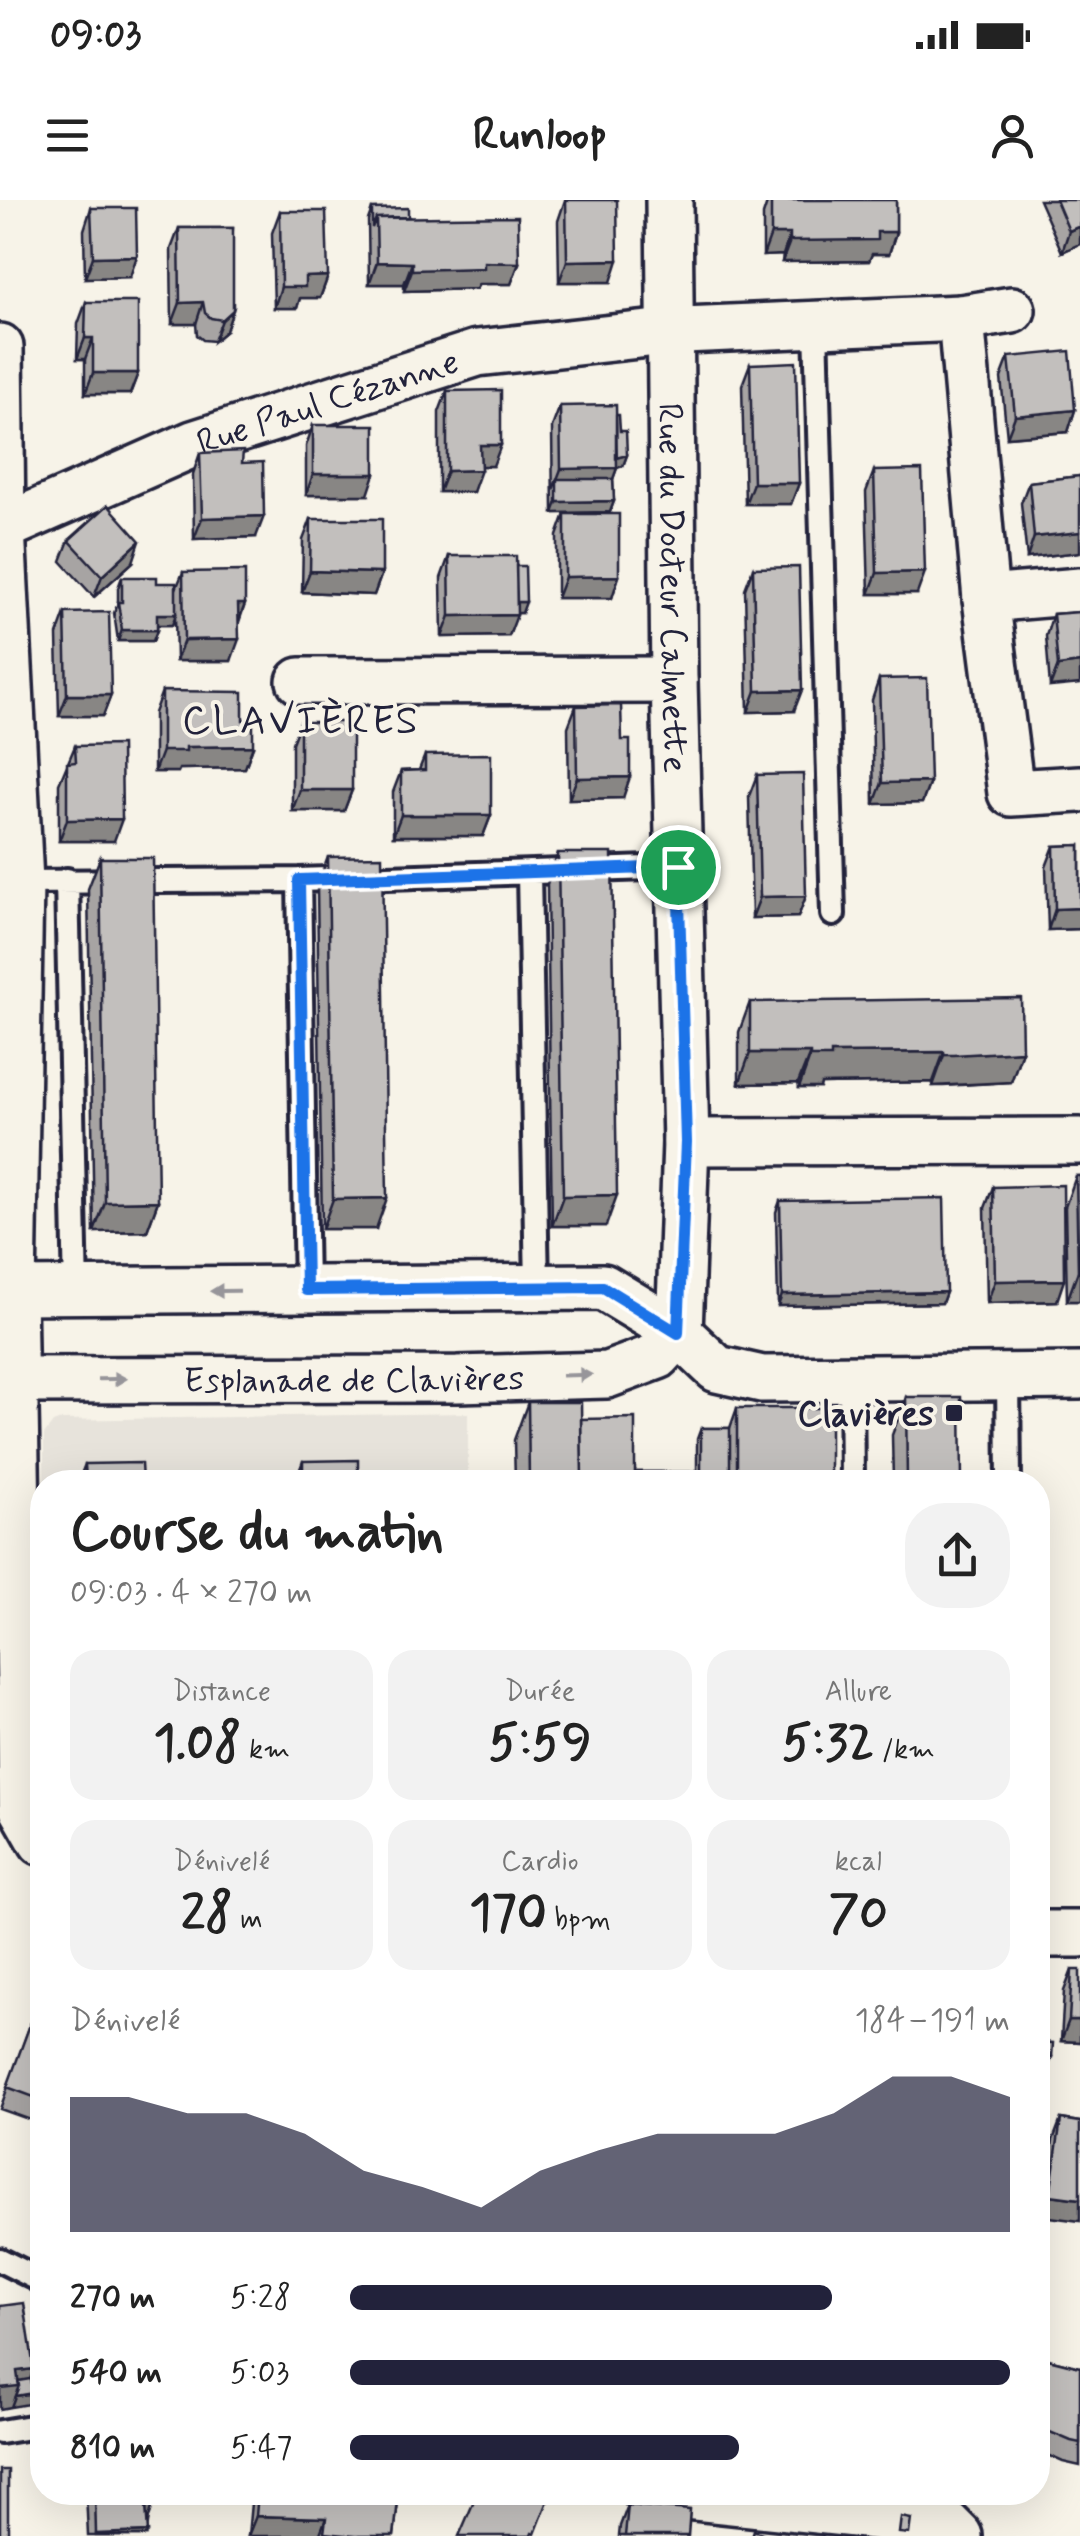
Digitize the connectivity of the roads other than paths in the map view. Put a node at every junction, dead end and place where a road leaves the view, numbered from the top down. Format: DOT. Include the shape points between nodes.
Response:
graph roads {
  1 [pos="669,200"];
  2 [pos="1012,310"];
  3 [pos="961,318"];
  4 [pos="816,327"];
  5 [pos="670,332"];
  6 [pos="0,347"];
  7 [pos="1,528"];
  8 [pos="1080,590"];
  9 [pos="986,599"];
  10 [pos="300,680"];
  11 [pos="674,680"];
  12 [pos="1080,788"];
  13 [pos="678,867"];
  14 [pos="529,873"];
  15 [pos="67,880"];
  16 [pos="299,880"];
  17 [pos="20,882"];
  18 [pos="832,914"];
  19 [pos="1080,1141"];
  20 [pos="686,1142"];
  21 [pos="536,1287"];
  22 [pos="306,1290"];
  23 [pos="76,1293"];
  24 [pos="9,1307"];
  25 [pos="678,1333"];
  26 [pos="1080,1376"];
  27 [pos="1008,1377"];
  28 [pos="851,1379"];
  29 [pos="14,1380"];
  30 [pos="852,1470"];
  31 [pos="1009,1470"];
  32 [pos="21,1818"];
  33 [pos="1050,1934"];
  34 [pos="1080,1934"];
  35 [pos="0,2260"];
  36 [pos="30,2275"];
  37 [pos="30,2428"];
  38 [pos="0,2432"];
  39 [pos="768,2505"];
  40 [pos="959,2536"];
  1 -- 5 [label="street, Rue du Docteur Calmette"];
  2 -- 3 [label="street, Rue Paul Cézanne"];
  3 -- 4 [label="street, Rue Paul Cézanne"];
  3 -- 9 [label="street"];
  4 -- 5 [label="street, Rue Paul Cézanne"];
  4 -- 18 [label="lane"];
  5 -- 7 [label="street, Rue Paul Cézanne" via="478,354 193,444"];
  5 -- 11 [label="street, Rue du Docteur Calmette"];
  6 -- 7 [label="street"];
  7 -- 17 [label="street"];
  8 -- 9 [label="street"];
  9 -- 12 [label="street" via="1011,793"];
  10 -- 11 [label="street"];
  11 -- 13 [label="street, Rue du Docteur Calmette"];
  13 -- 14 [label="lane"];
  13 -- 20 [label="street, Rue du Docteur Calmette"];
  14 -- 16 [label="lane"];
  14 -- 21 [label="lane"];
  15 -- 16 [label="lane"];
  15 -- 17 [label="lane"];
  15 -- 23 [label="lane"];
  16 -- 22 [label="lane"];
  17 -- 24 [label="street"];
  19 -- 20 [label="street"];
  20 -- 25 [label="street, Rue du Docteur Calmette"];
  21 -- 22 [label="street"];
  21 -- 25 [label="street" via="603,1287"];
  22 -- 23 [label="street, one-way"];
  23 -- 24 [label="street"];
  24 -- 29 [label="street"];
  25 -- 28 [label="street" via="717,1369 762,1379"];
  29 -- 25 [label="street, Esplanade de Clavières, one-way" via="607,1375 658,1356"];
  26 -- 27 [label="street"];
  27 -- 28 [label="street"];
  27 -- 31 [label="lane"];
  28 -- 30 [label="lane"];
  29 -- 32 [label="street"];
  33 -- 34 [label="street"];
  35 -- 36 [label="lane"];
  37 -- 38 [label="lane"];
  39 -- 40 [label="street" via="947,2524"];
}
